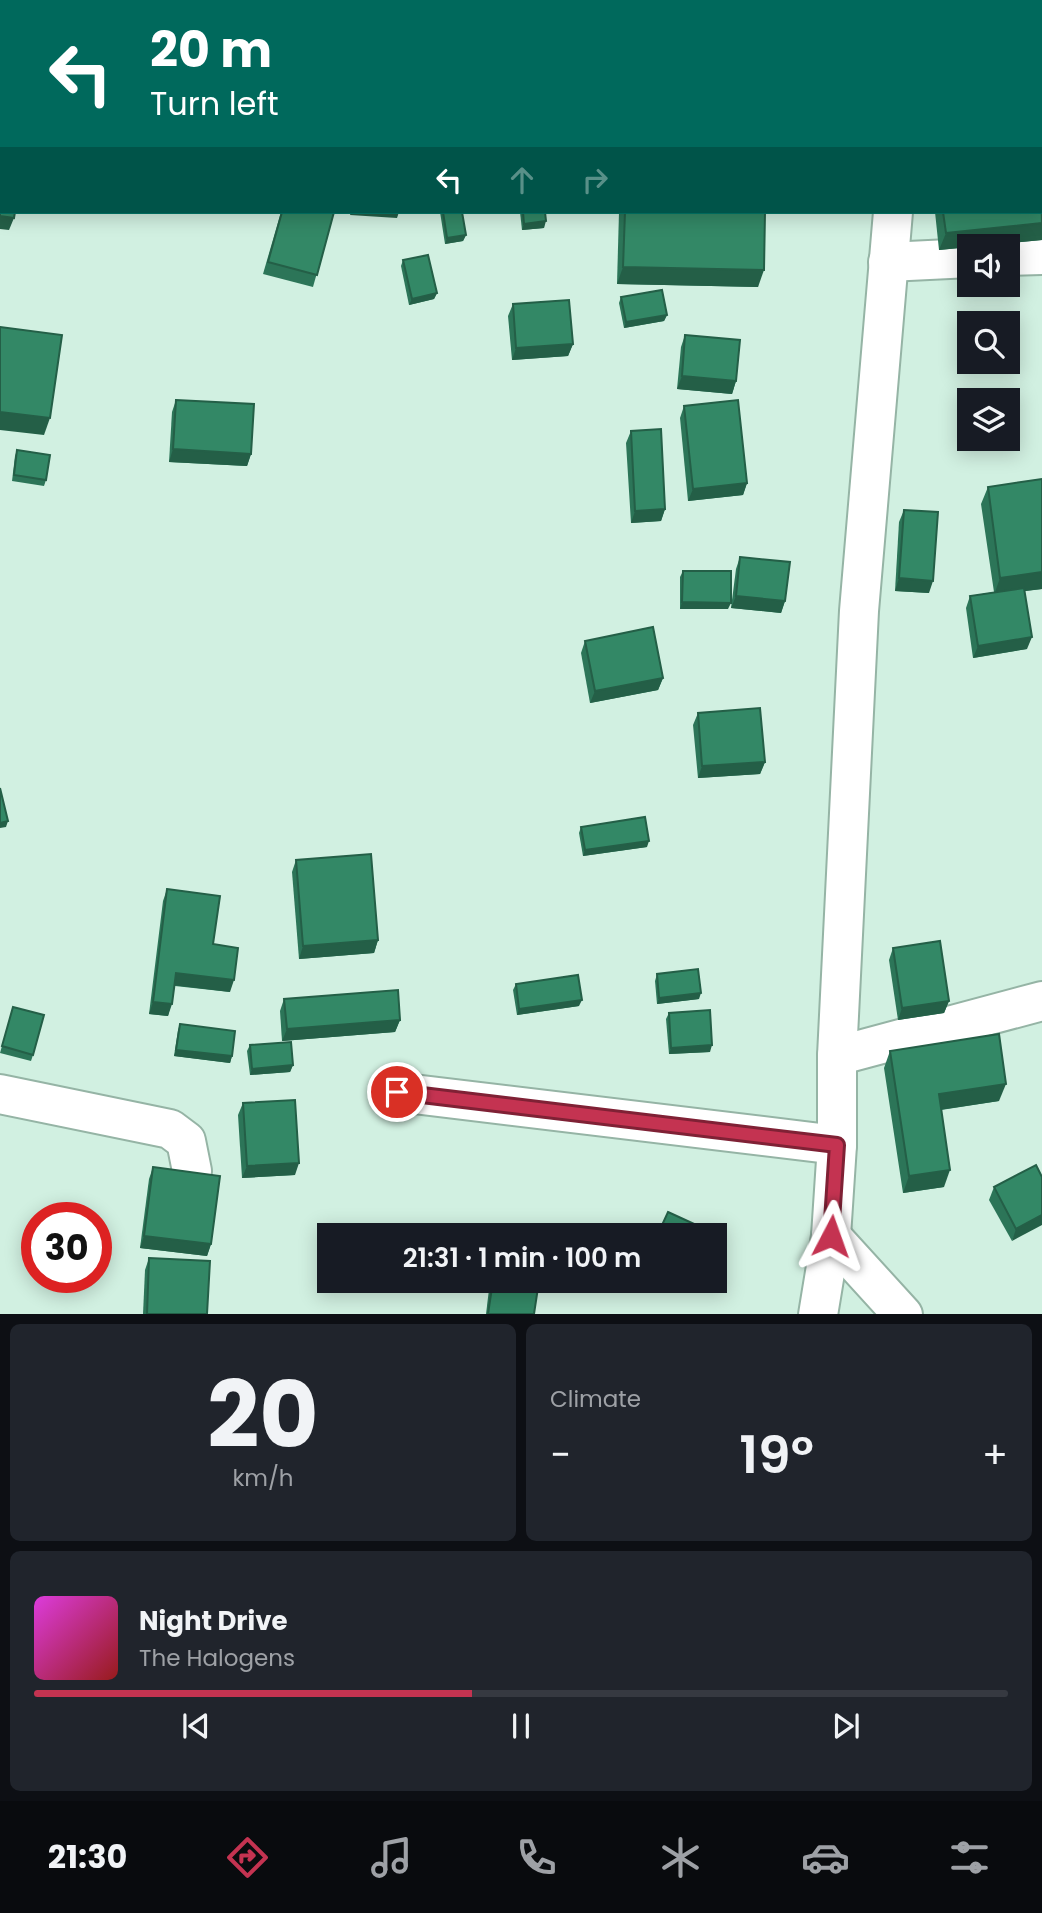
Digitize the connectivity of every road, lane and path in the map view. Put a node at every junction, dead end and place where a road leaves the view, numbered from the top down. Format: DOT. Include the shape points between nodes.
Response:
graph roads {
  1 [pos="893,214"];
  2 [pos="1042,255"];
  3 [pos="1020,256"];
  4 [pos="957,259"];
  5 [pos="888,262"];
  6 [pos="1042,1001"];
  7 [pos="837,1056"];
  8 [pos="397,1092"];
  9 [pos="0,1094"];
  10 [pos="837,1145"];
  11 [pos="192,1171"];
  12 [pos="831,1236"];
  13 [pos="818,1314"];
  14 [pos="904,1314"];
  1 -- 5 [label="street"];
  2 -- 3 [label="street"];
  4 -- 5 [label="street"];
  5 -- 7 [label="street" via="859,611"];
  6 -- 7 [label="street"];
  7 -- 10 [label="street"];
  8 -- 10 [label="street"];
  9 -- 11 [label="street" via="170,1129 186,1141"];
  10 -- 12 [label="street"];
  12 -- 13 [label="street"];
  12 -- 14 [label="street"];
}
